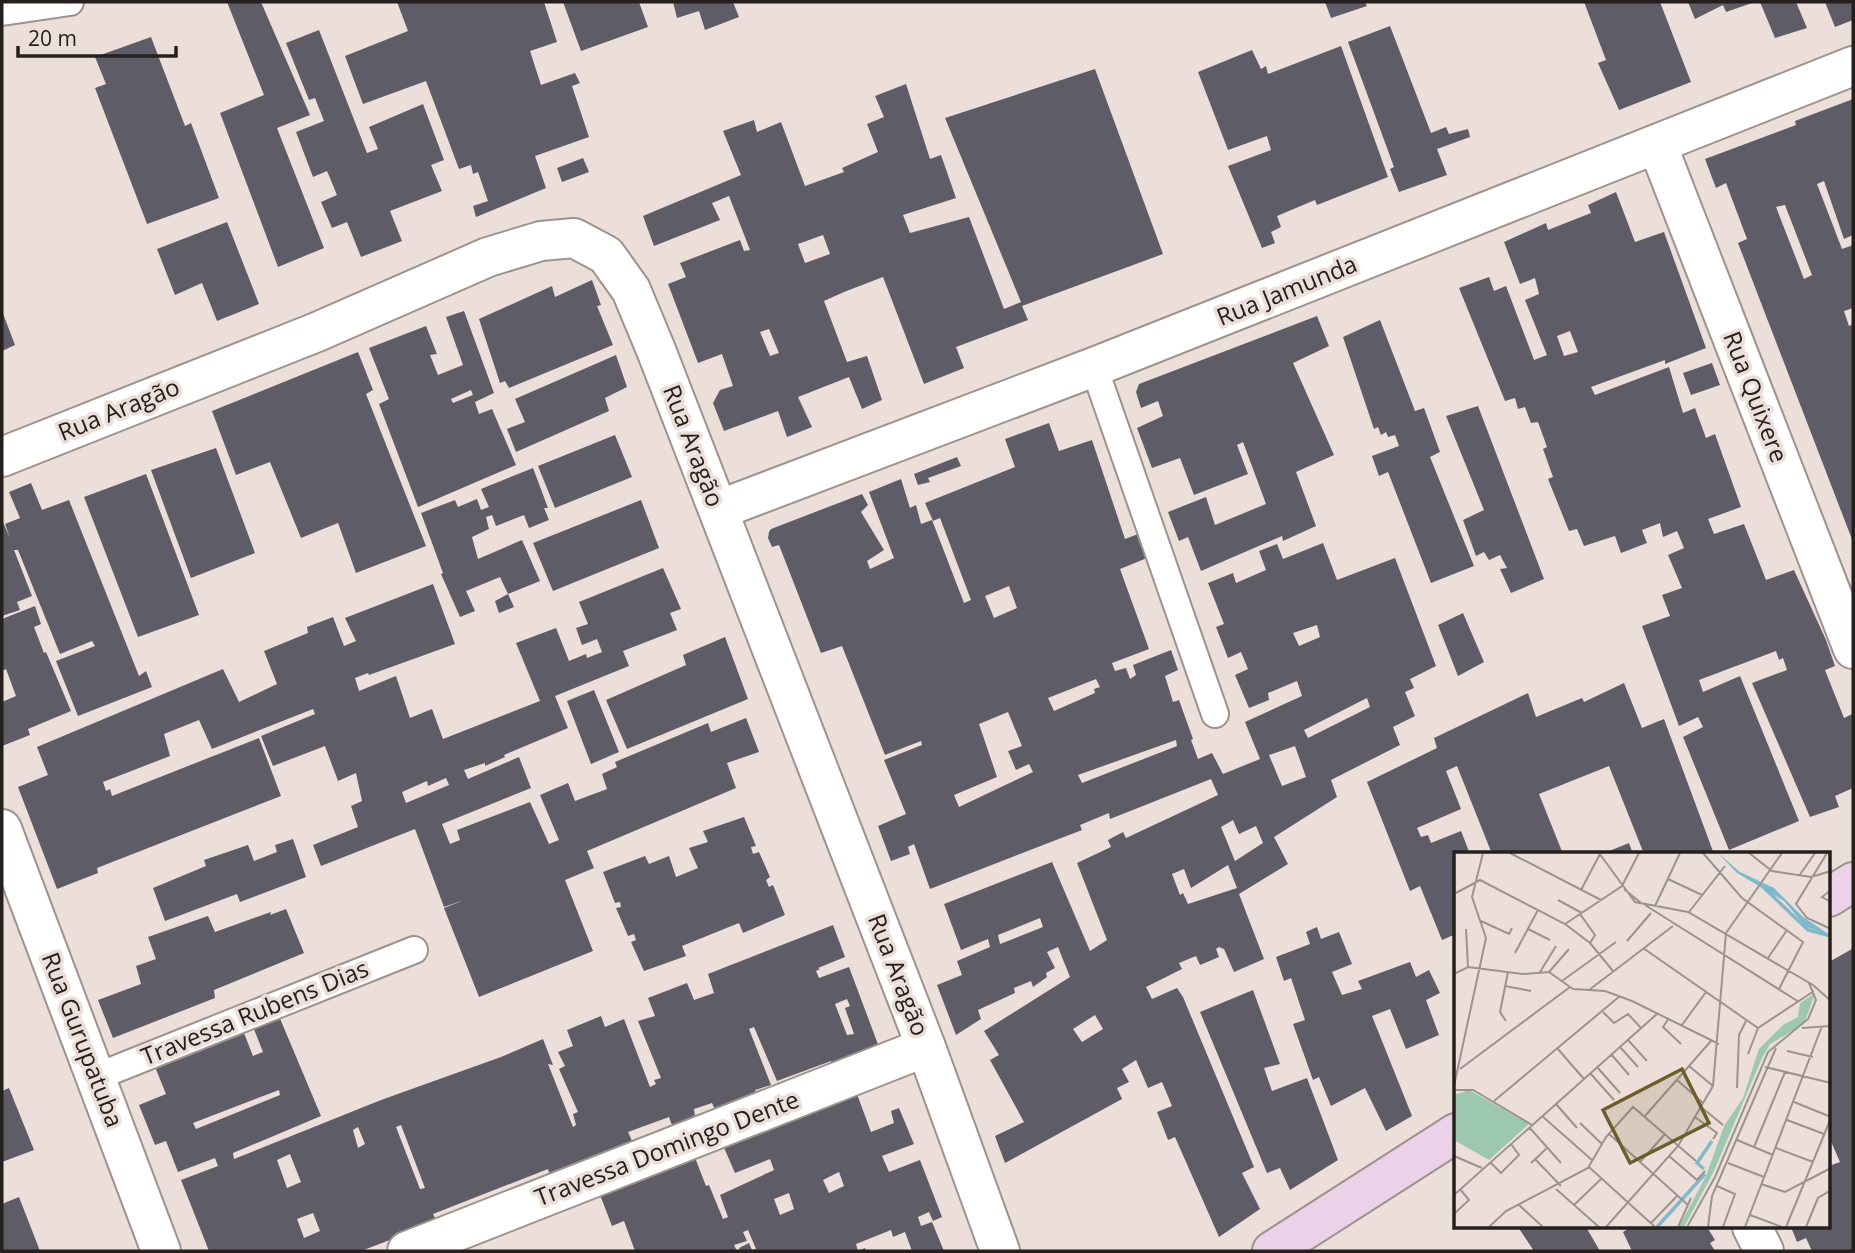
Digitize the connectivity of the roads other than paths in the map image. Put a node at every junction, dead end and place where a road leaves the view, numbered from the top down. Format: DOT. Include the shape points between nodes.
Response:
graph roads {
  1 [pos="70,2"];
  2 [pos="2,12"];
  3 [pos="1853,66"];
  4 [pos="1657,144"];
  5 [pos="1094,367"];
  6 [pos="2,457"];
  7 [pos="718,510"];
  8 [pos="1853,649"];
  9 [pos="1215,714"];
  10 [pos="2,829"];
  11 [pos="414,950"];
  12 [pos="926,1047"];
  13 [pos="96,1077"];
  14 [pos="1454,1134"];
  15 [pos="1752,1228"];
  16 [pos="1288,1247"];
  17 [pos="161,1251"];
  18 [pos="407,1251"];
  19 [pos="1000,1251"];
  20 [pos="1764,1251"];
  1 -- 2 [label="lane"];
  3 -- 4 [label="street, Rua Jamunda"];
  4 -- 5 [label="street, Rua Jamunda"];
  4 -- 8 [label="street, Rua Quixere"];
  5 -- 7 [label="street, Rua Jamunda"];
  5 -- 9 [label="lane"];
  6 -- 7 [label="street, Rua Aragão" via="317,332 488,257 541,241 574,239 606,255 631,290"];
  7 -- 12 [label="street, Rua Aragão"];
  10 -- 13 [label="street, Rua Gurupatuba"];
  11 -- 13 [label="lane, Travessa Rubens Dias"];
  12 -- 18 [label="street, Travessa Domingo Dente"];
  12 -- 19 [label="street, Rua Aragão"];
  13 -- 17 [label="street, Rua Gurupatuba"];
  14 -- 16 [label="street"];
  15 -- 20 [label="street"];
}
